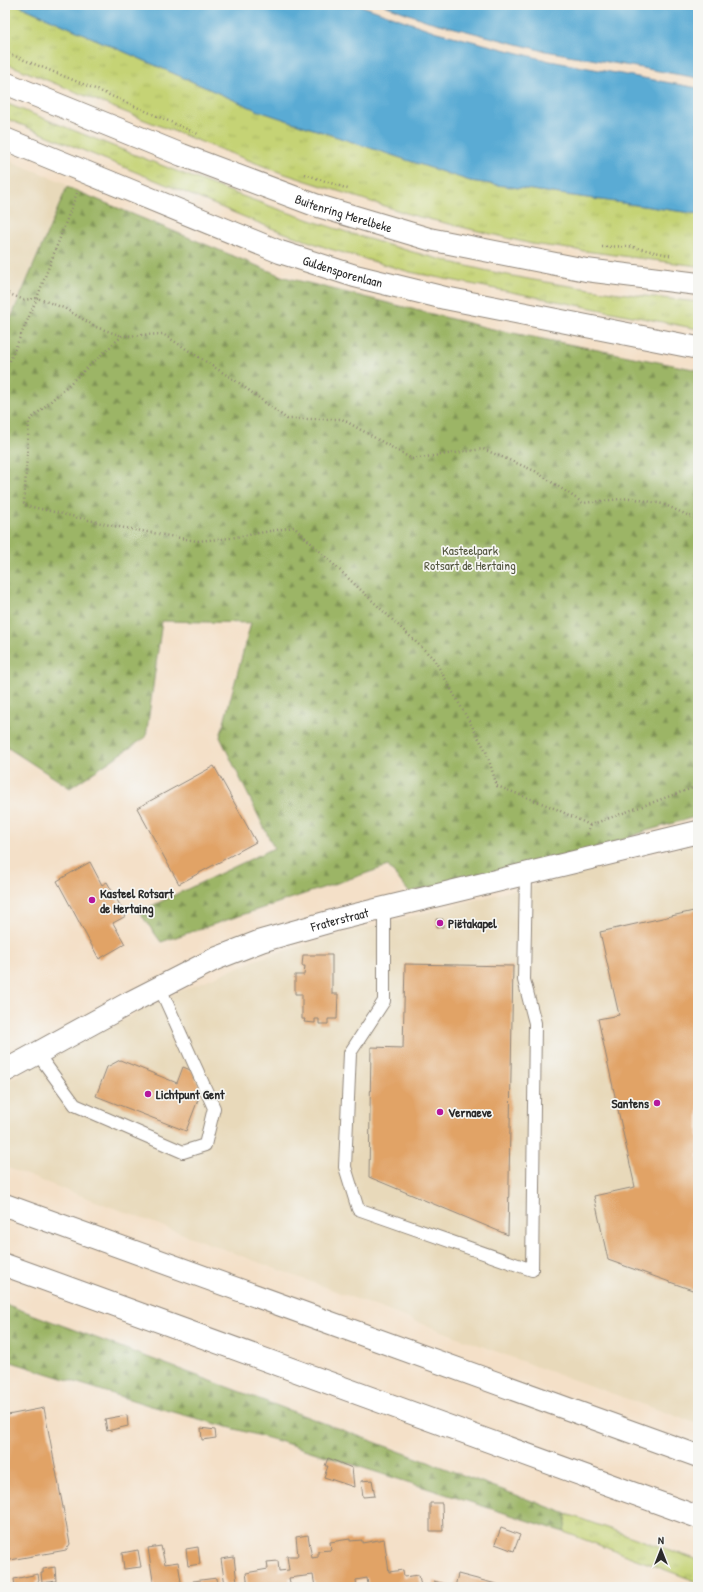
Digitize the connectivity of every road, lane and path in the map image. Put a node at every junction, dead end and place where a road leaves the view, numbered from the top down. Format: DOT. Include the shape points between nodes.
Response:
graph roads {
  1 [pos="5,52"];
  2 [pos="5,83"];
  3 [pos="202,136"];
  4 [pos="5,139"];
  5 [pos="85,172"];
  6 [pos="304,174"];
  7 [pos="349,189"];
  8 [pos="601,247"];
  9 [pos="676,256"];
  10 [pos="698,284"];
  11 [pos="5,292"];
  12 [pos="37,298"];
  13 [pos="122,336"];
  14 [pos="698,348"];
  15 [pos="5,372"];
  16 [pos="698,520"];
  17 [pos="698,786"];
  18 [pos="698,832"];
  19 [pos="526,873"];
  20 [pos="384,908"];
  21 [pos="160,988"];
  22 [pos="37,1053"];
  23 [pos="5,1071"];
  24 [pos="5,1205"];
  25 [pos="5,1265"];
  26 [pos="698,1456"];
  27 [pos="698,1517"];
  1 -- 3 [label="path"];
  2 -- 10 [label="main road, Buitenring Merelbeke" via="182,155 316,205 429,239 586,270"];
  4 -- 5 [label="main road, Guldensporenlaan"];
  5 -- 12 [label="path"];
  5 -- 14 [label="main road, Guldensporenlaan" via="280,252 355,276 445,298"];
  6 -- 7 [label="path"];
  8 -- 9 [label="path" via="628,246"];
  11 -- 12 [label="path" via="24,300"];
  12 -- 13 [label="path" via="64,308 96,327"];
  12 -- 15 [label="path"];
  13 -- 16 [label="path" via="163,334 239,383 287,419 342,419 412,459 482,449 535,471 583,503 630,498 663,504"];
  13 -- 17 [label="path" via="28,421 24,505 114,526 197,541 294,527 434,659 486,751 497,786 590,825"];
  18 -- 19 [label="main road, Fraterstraat"];
  19 -- 20 [label="main road, Fraterstraat"];
  19 -- 20 [label="lane" via="524,980 535,1023 532,1270 358,1209 344,1167 350,1053 384,1001"];
  20 -- 21 [label="main road, Fraterstraat" via="261,941 215,959"];
  21 -- 22 [label="main road, Fraterstraat"];
  21 -- 22 [label="lane" via="214,1108 205,1144 182,1152 75,1105"];
  22 -- 23 [label="main road, Fraterstraat"];
  24 -- 26 [label="main road"];
  25 -- 27 [label="main road"];
}
